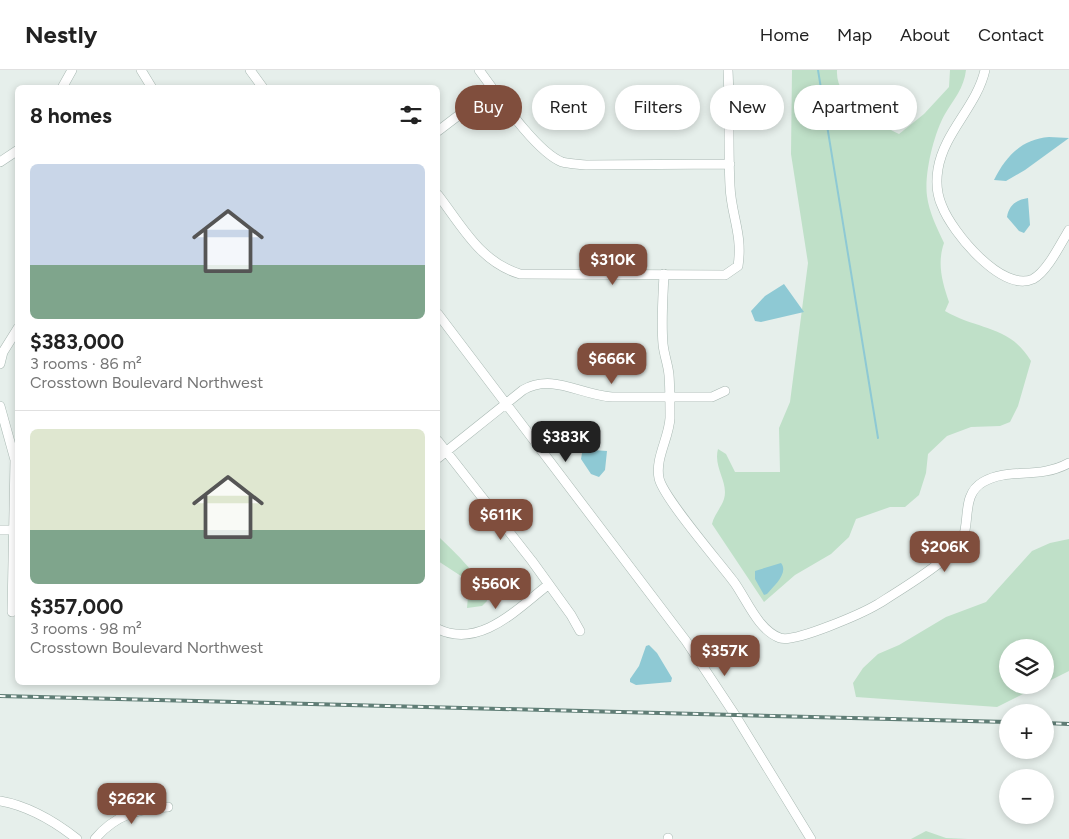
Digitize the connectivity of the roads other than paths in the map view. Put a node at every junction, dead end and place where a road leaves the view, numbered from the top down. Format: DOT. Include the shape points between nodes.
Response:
graph roads {
  1 [pos="72,70"];
  2 [pos="141,70"];
  3 [pos="250,70"];
  4 [pos="479,70"];
  5 [pos="728,70"];
  6 [pos="985,70"];
  7 [pos="64,85"];
  8 [pos="150,85"];
  9 [pos="261,85"];
  10 [pos="490,85"];
  11 [pos="455,118"];
  12 [pos="522,126"];
  13 [pos="440,129"];
  14 [pos="15,152"];
  15 [pos="0,162"];
  16 [pos="730,164"];
  17 [pos="440,198"];
  18 [pos="1069,230"];
  19 [pos="664,274"];
  20 [pos="440,317"];
  21 [pos="15,333"];
  22 [pos="0,364"];
  23 [pos="725,391"];
  24 [pos="669,399"];
  25 [pos="506,403"];
  26 [pos="0,406"];
  27 [pos="440,444"];
  28 [pos="446,452"];
  29 [pos="440,456"];
  30 [pos="15,460"];
  31 [pos="1069,463"];
  32 [pos="0,530"];
  33 [pos="15,530"];
  34 [pos="15,550"];
  35 [pos="548,585"];
  36 [pos="12,612"];
  37 [pos="440,630"];
  38 [pos="580,631"];
  39 [pos="0,801"];
  40 [pos="168,807"];
  41 [pos="77,839"];
  42 [pos="95,839"];
  43 [pos="811,839"];
  1 -- 7 [label="street"];
  2 -- 8 [label="street"];
  3 -- 9 [label="street"];
  4 -- 10 [label="street"];
  5 -- 16 [label="street"];
  6 -- 18 [label="street" via="941,156 938,191 949,220 992,269 1006,278 1019,281 1032,280 1040,275"];
  11 -- 13 [label="street"];
  12 -- 16 [label="street" via="547,154 564,162 586,165"];
  14 -- 15 [label="street"];
  16 -- 19 [label="street" via="730,189 740,250 738,266 725,275"];
  17 -- 19 [label="street" via="480,250 503,268 520,274"];
  19 -- 24 [label="street" via="662,341 669,375"];
  20 -- 25 [label="street"];
  21 -- 22 [label="street"];
  23 -- 24 [label="street" via="712,397"];
  24 -- 25 [label="street" via="598,396 563,384 544,382 522,390"];
  24 -- 31 [label="street" via="668,431 658,469 659,480 746,598 764,628 780,638 798,638 869,609 953,553 963,538 968,502 981,483 1007,475 1050,472"];
  25 -- 28 [label="street"];
  25 -- 43 [label="street" via="691,648"];
  26 -- 30 [label="street"];
  27 -- 28 [label="street"];
  28 -- 29 [label="street"];
  28 -- 35 [label="street"];
  32 -- 33 [label="street"];
  34 -- 36 [label="street"];
  35 -- 37 [label="street" via="490,628 461,635"];
  35 -- 38 [label="street"];
  39 -- 41 [label="street" via="36,812"];
  40 -- 42 [label="street" via="128,814 108,825"];
}
